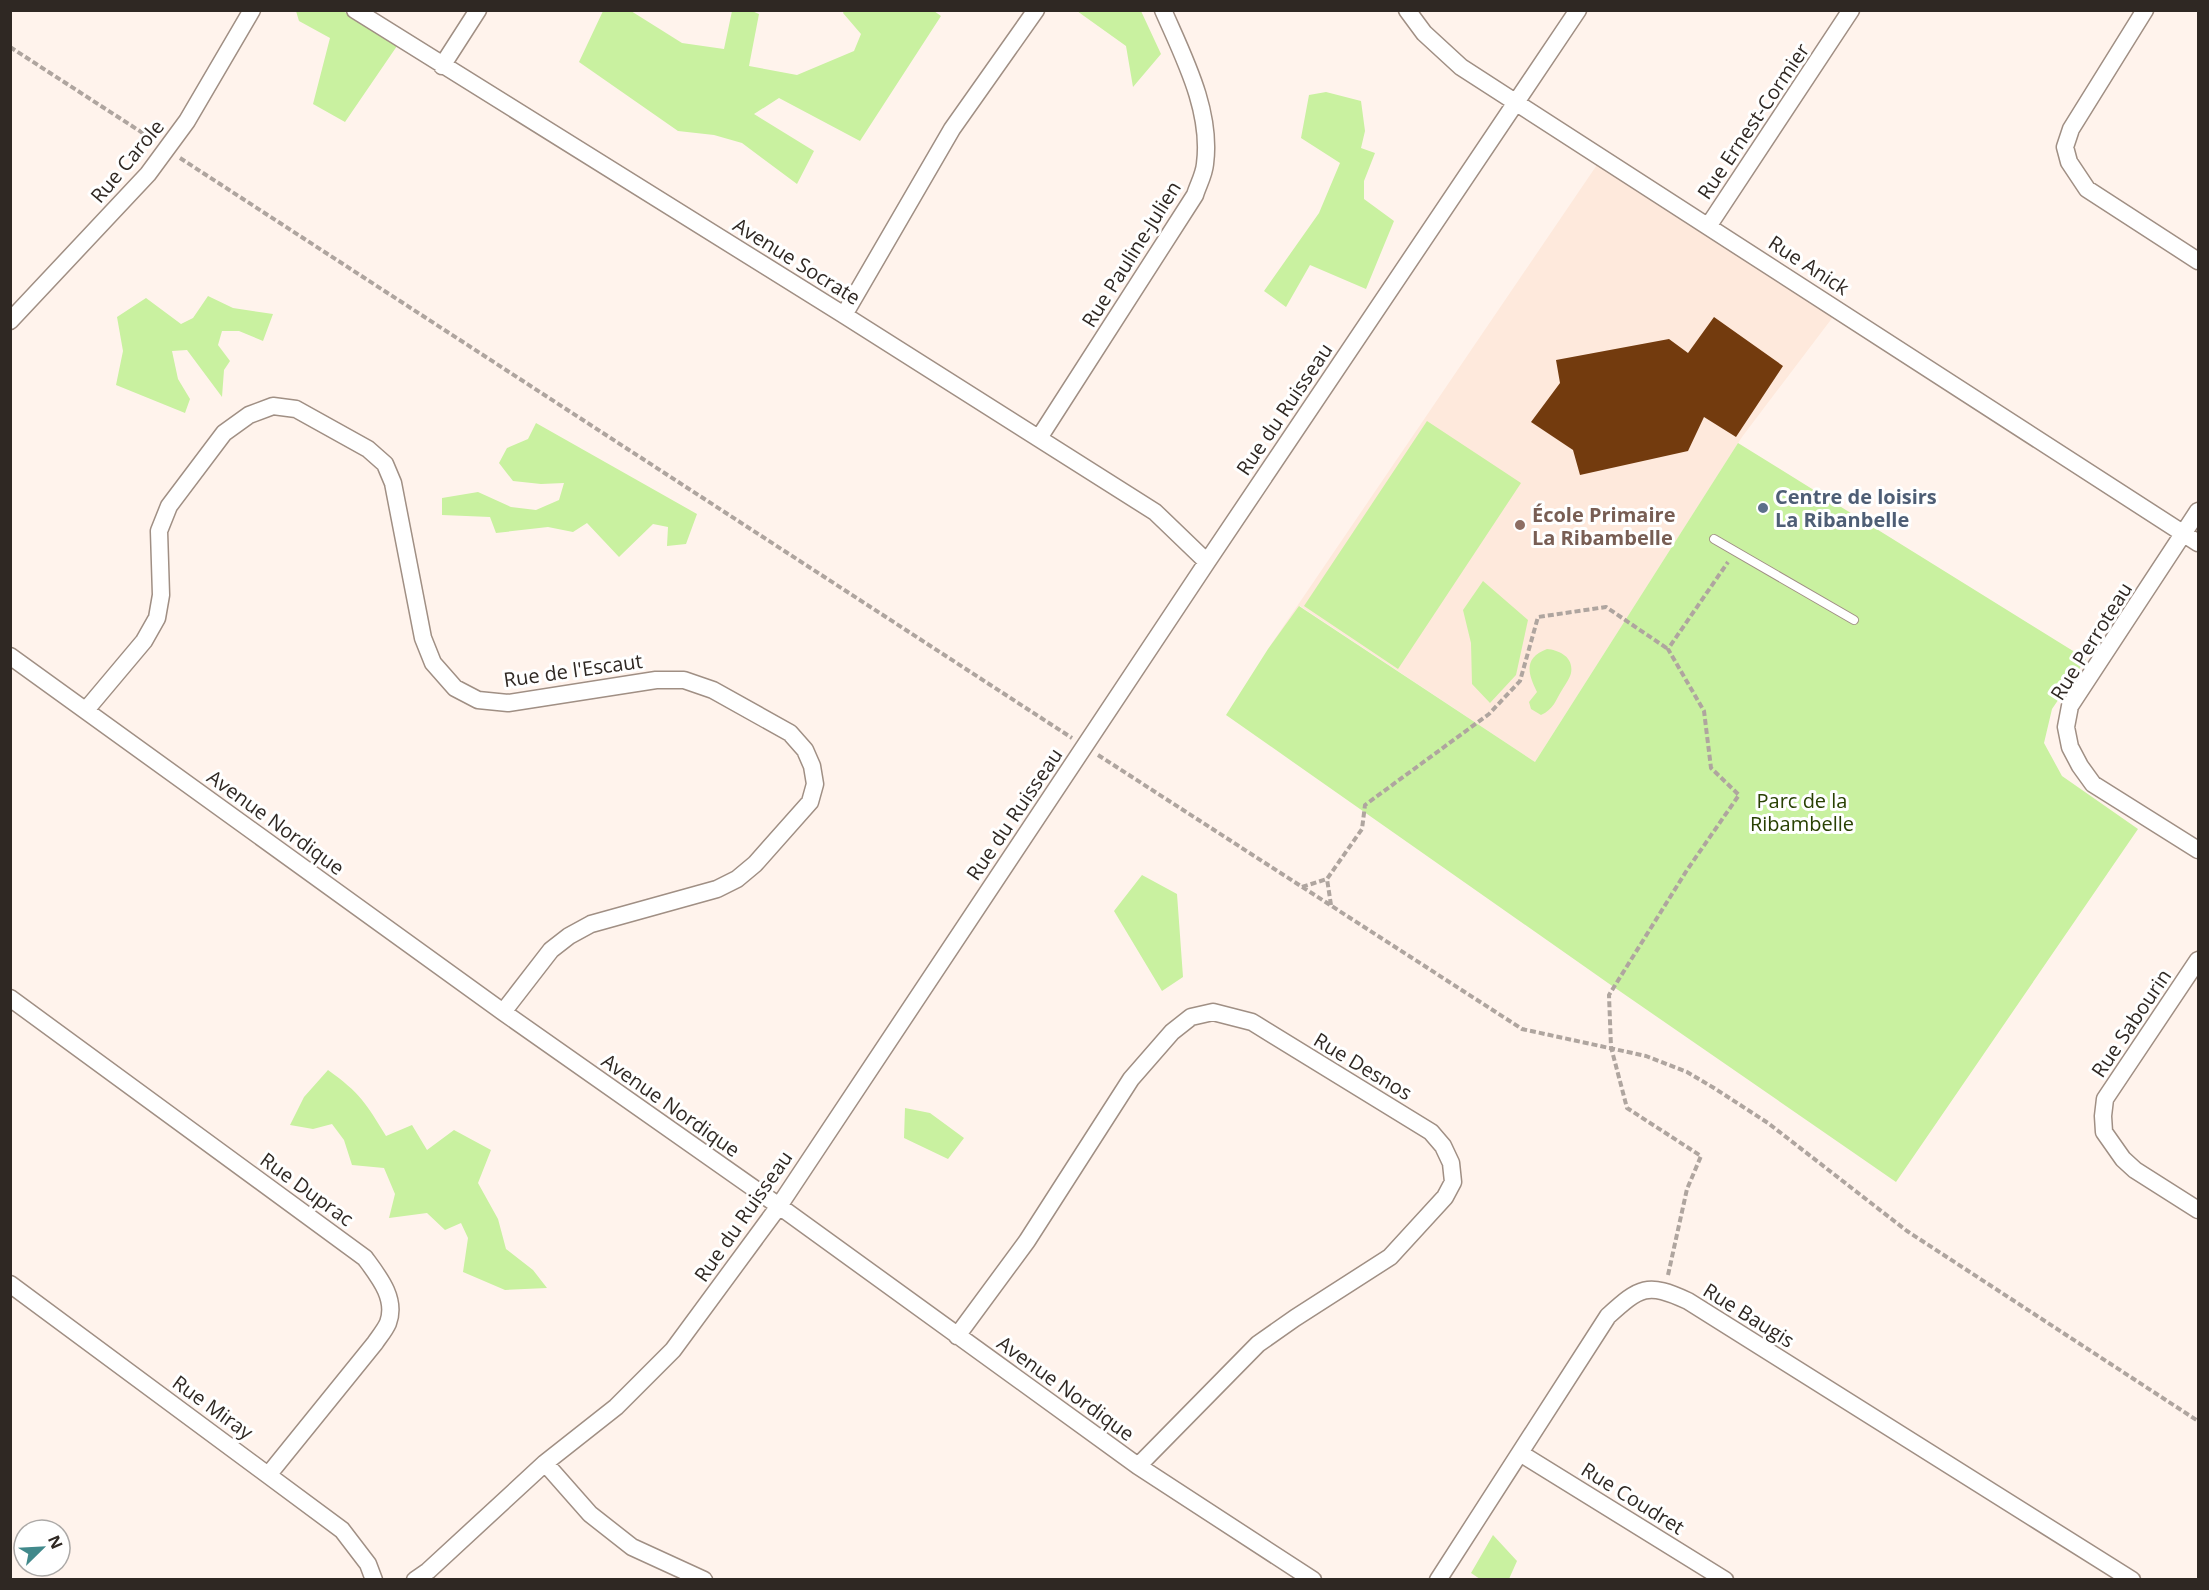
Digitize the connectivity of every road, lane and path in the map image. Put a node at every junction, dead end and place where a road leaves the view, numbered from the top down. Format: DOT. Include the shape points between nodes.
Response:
graph roads {
  1 [pos="252,10"];
  2 [pos="355,10"];
  3 [pos="478,10"];
  4 [pos="1036,10"];
  5 [pos="1163,10"];
  6 [pos="1407,10"];
  7 [pos="1578,10"];
  8 [pos="1851,10"];
  9 [pos="2145,10"];
  10 [pos="442,66"];
  11 [pos="1516,101"];
  12 [pos="1709,225"];
  13 [pos="2199,261"];
  14 [pos="844,315"];
  15 [pos="10,321"];
  16 [pos="1039,438"];
  17 [pos="2199,511"];
  18 [pos="2184,533"];
  19 [pos="1714,539"];
  20 [pos="2199,543"];
  21 [pos="1736,551"];
  22 [pos="1207,562"];
  23 [pos="1854,620"];
  24 [pos="1668,649"];
  25 [pos="10,656"];
  26 [pos="86,710"];
  27 [pos="2199,850"];
  28 [pos="1327,879"];
  29 [pos="1302,886"];
  30 [pos="1331,906"];
  31 [pos="2199,960"];
  32 [pos="10,998"];
  33 [pos="503,1012"];
  34 [pos="779,1206"];
  35 [pos="2199,1210"];
  36 [pos="10,1284"];
  37 [pos="1664,1290"];
  38 [pos="957,1336"];
  39 [pos="1520,1453"];
  40 [pos="545,1463"];
  41 [pos="1138,1466"];
  42 [pos="269,1474"];
  43 [pos="374,1580"];
  44 [pos="416,1580"];
  45 [pos="704,1580"];
  46 [pos="1314,1580"];
  47 [pos="1438,1580"];
  48 [pos="1725,1580"];
  49 [pos="2132,1580"];
  1 -- 15 [label="street, Rue Carole" via="187,121 148,174"];
  2 -- 10 [label="street, Avenue Socrate"];
  3 -- 10 [label="street"];
  4 -- 14 [label="street" via="952,129"];
  5 -- 16 [label="street, Rue Pauline-Julien" via="1193,81 1207,139 1205,167 1195,195"];
  6 -- 11 [label="street, Rue Anick" via="1424,33 1461,67"];
  7 -- 11 [label="street, Rue du Ruisseau"];
  8 -- 12 [label="street, Rue Ernest-Cormier"];
  9 -- 13 [label="street" via="2071,129 2065,147 2068,162 2087,189"];
  10 -- 14 [label="street, Avenue Socrate"];
  11 -- 12 [label="street, Rue Anick"];
  11 -- 22 [label="street, Rue du Ruisseau"];
  12 -- 18 [label="street, Rue Anick"];
  14 -- 16 [label="street, Avenue Socrate"];
  16 -- 22 [label="street, Avenue Socrate" via="1155,512"];
  17 -- 18 [label="street, Rue Perroteau"];
  18 -- 20 [label="street, Rue Anick"];
  18 -- 27 [label="street, Rue Perroteau" via="2070,706 2066,727 2070,747 2093,784"];
  19 -- 21 [label="lane"];
  21 -- 23 [label="lane"];
  21 -- 24 [label="path"];
  22 -- 34 [label="street, Rue du Ruisseau"];
  24 -- 28 [label="path" via="1606,608 1538,617 1520,681 1489,714 1365,805 1362,829"];
  24 -- 37 [label="path" via="1704,711 1711,768 1739,795 1609,995 1611,1047 1628,1108 1701,1156 1687,1189"];
  25 -- 26 [label="street, Avenue Nordique"];
  26 -- 33 [label="street, Avenue Nordique"];
  26 -- 33 [label="street, Rue de l'Escaut" via="144,641 157,618 161,595 159,531 169,506 224,433 249,415 273,406 296,409 368,449 385,464 393,483 423,638 433,663 455,688 478,700 508,703 657,680 684,680 713,690 790,733 805,750 815,784 810,802 755,864 717,889 591,924 569,936 551,950"];
  28 -- 29 [label="path"];
  28 -- 30 [label="path"];
  31 -- 35 [label="street, Rue Sabourin" via="2105,1100 2103,1116 2104,1132 2123,1159"];
  32 -- 42 [label="street, Rue Duprac" via="365,1258 383,1284 391,1303 388,1322"];
  33 -- 34 [label="street, Avenue Nordique"];
  34 -- 38 [label="street, Avenue Nordique"];
  34 -- 40 [label="street, Rue du Ruisseau" via="673,1350 616,1407"];
  36 -- 42 [label="street, Rue Miray"];
  37 -- 39 [label="street" via="1646,1290 1629,1297 1608,1316"];
  37 -- 49 [label="street, Rue Baugis" via="1688,1301"];
  38 -- 41 [label="street, Avenue Nordique"];
  38 -- 41 [label="street, Rue Desnos" via="1027,1241 1131,1079 1172,1032 1191,1017 1213,1012 1252,1022 1431,1132 1451,1163 1453,1182 1445,1197 1390,1257 1258,1344"];
  39 -- 47 [label="street"];
  39 -- 48 [label="street, Rue Coudret"];
  40 -- 44 [label="street, Rue du Ruisseau"];
  40 -- 45 [label="street" via="590,1514 632,1547"];
  41 -- 46 [label="street, Avenue Nordique"];
  42 -- 43 [label="street, Rue Miray" via="342,1530 368,1564"];
}
